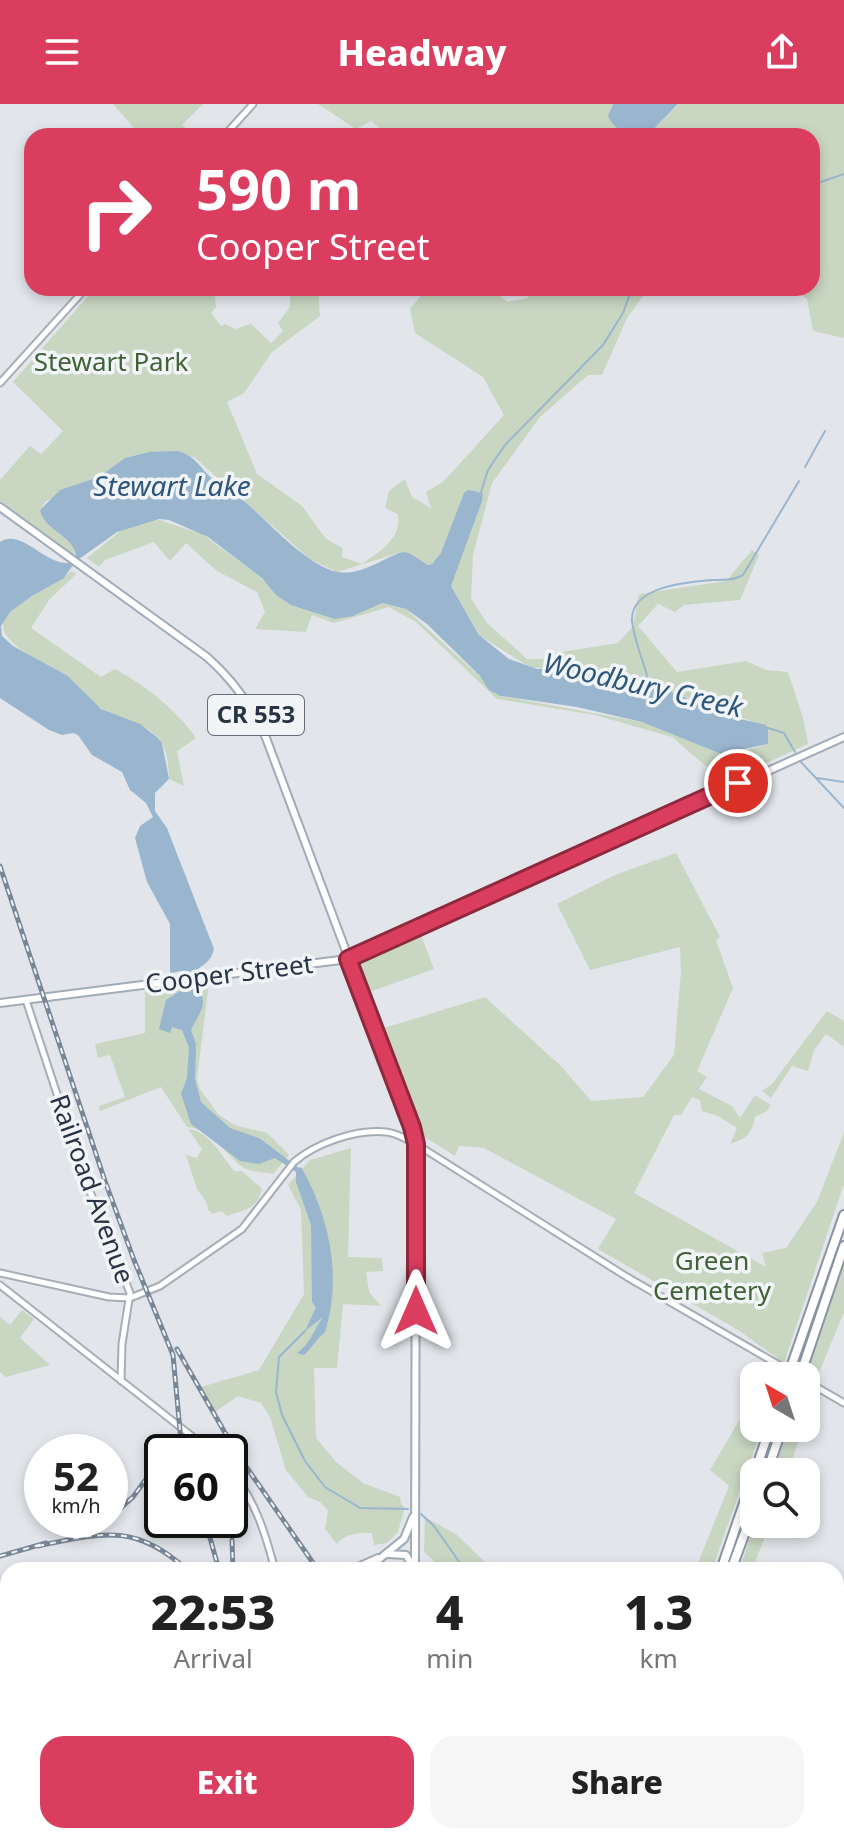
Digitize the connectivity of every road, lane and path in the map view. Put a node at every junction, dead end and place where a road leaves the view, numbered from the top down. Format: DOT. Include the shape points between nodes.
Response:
graph roads {
  1 [pos="253,104"];
  2 [pos="231,128"];
  3 [pos="79,296"];
  4 [pos="0,383"];
  5 [pos="0,507"];
  6 [pos="844,737"];
  7 [pos="348,959"];
  8 [pos="26,1000"];
  9 [pos="0,1003"];
  10 [pos="416,1144"];
  11 [pos="844,1215"];
  12 [pos="844,1246"];
  13 [pos="0,1273"];
  14 [pos="0,1285"];
  15 [pos="130,1298"];
  16 [pos="774,1362"];
  17 [pos="793,1362"];
  18 [pos="804,1362"];
  19 [pos="121,1381"];
  20 [pos="820,1389"];
  21 [pos="844,1403"];
  22 [pos="189,1434"];
  23 [pos="248,1493"];
  24 [pos="415,1505"];
  25 [pos="740,1514"];
  26 [pos="743,1538"];
  27 [pos="383,1556"];
  28 [pos="273,1562"];
  29 [pos="369,1562"];
  30 [pos="379,1562"];
  31 [pos="412,1562"];
  32 [pos="414,1562"];
  33 [pos="724,1562"];
  34 [pos="734,1562"];
  1 -- 2 [label="street"];
  3 -- 4 [label="street"];
  5 -- 7 [label="main road, CR 553" via="207,657 251,707"];
  6 -- 7 [label="main road, Cooper Street"];
  7 -- 8 [label="main road, Cooper Street"];
  7 -- 10 [label="main road, CR 553"];
  8 -- 9 [label="main road, Cooper Street"];
  8 -- 15 [label="street, Railroad Avenue"];
  10 -- 15 [label="street" via="389,1132 364,1133 313,1148 292,1165 242,1229 160,1286"];
  10 -- 16 [label="street, bridge"];
  10 -- 24 [label="main road, CR 553"];
  11 -- 17 [label="highway"];
  12 -- 18 [label="highway"];
  13 -- 15 [label="street"];
  14 -- 19 [label="street"];
  15 -- 19 [label="street, Railroad Avenue"];
  19 -- 22 [label="street"];
  20 -- 21 [label="street"];
  23 -- 28 [label="street"];
  24 -- 27 [label="main road, CR 553" via="407,1534"];
  24 -- 32 [label="main road, CR 553"];
  25 -- 33 [label="highway"];
  26 -- 34 [label="highway"];
  27 -- 29 [label="main road"];
  27 -- 30 [label="main road"];
  27 -- 31 [label="main road" via="406,1555"];
}
